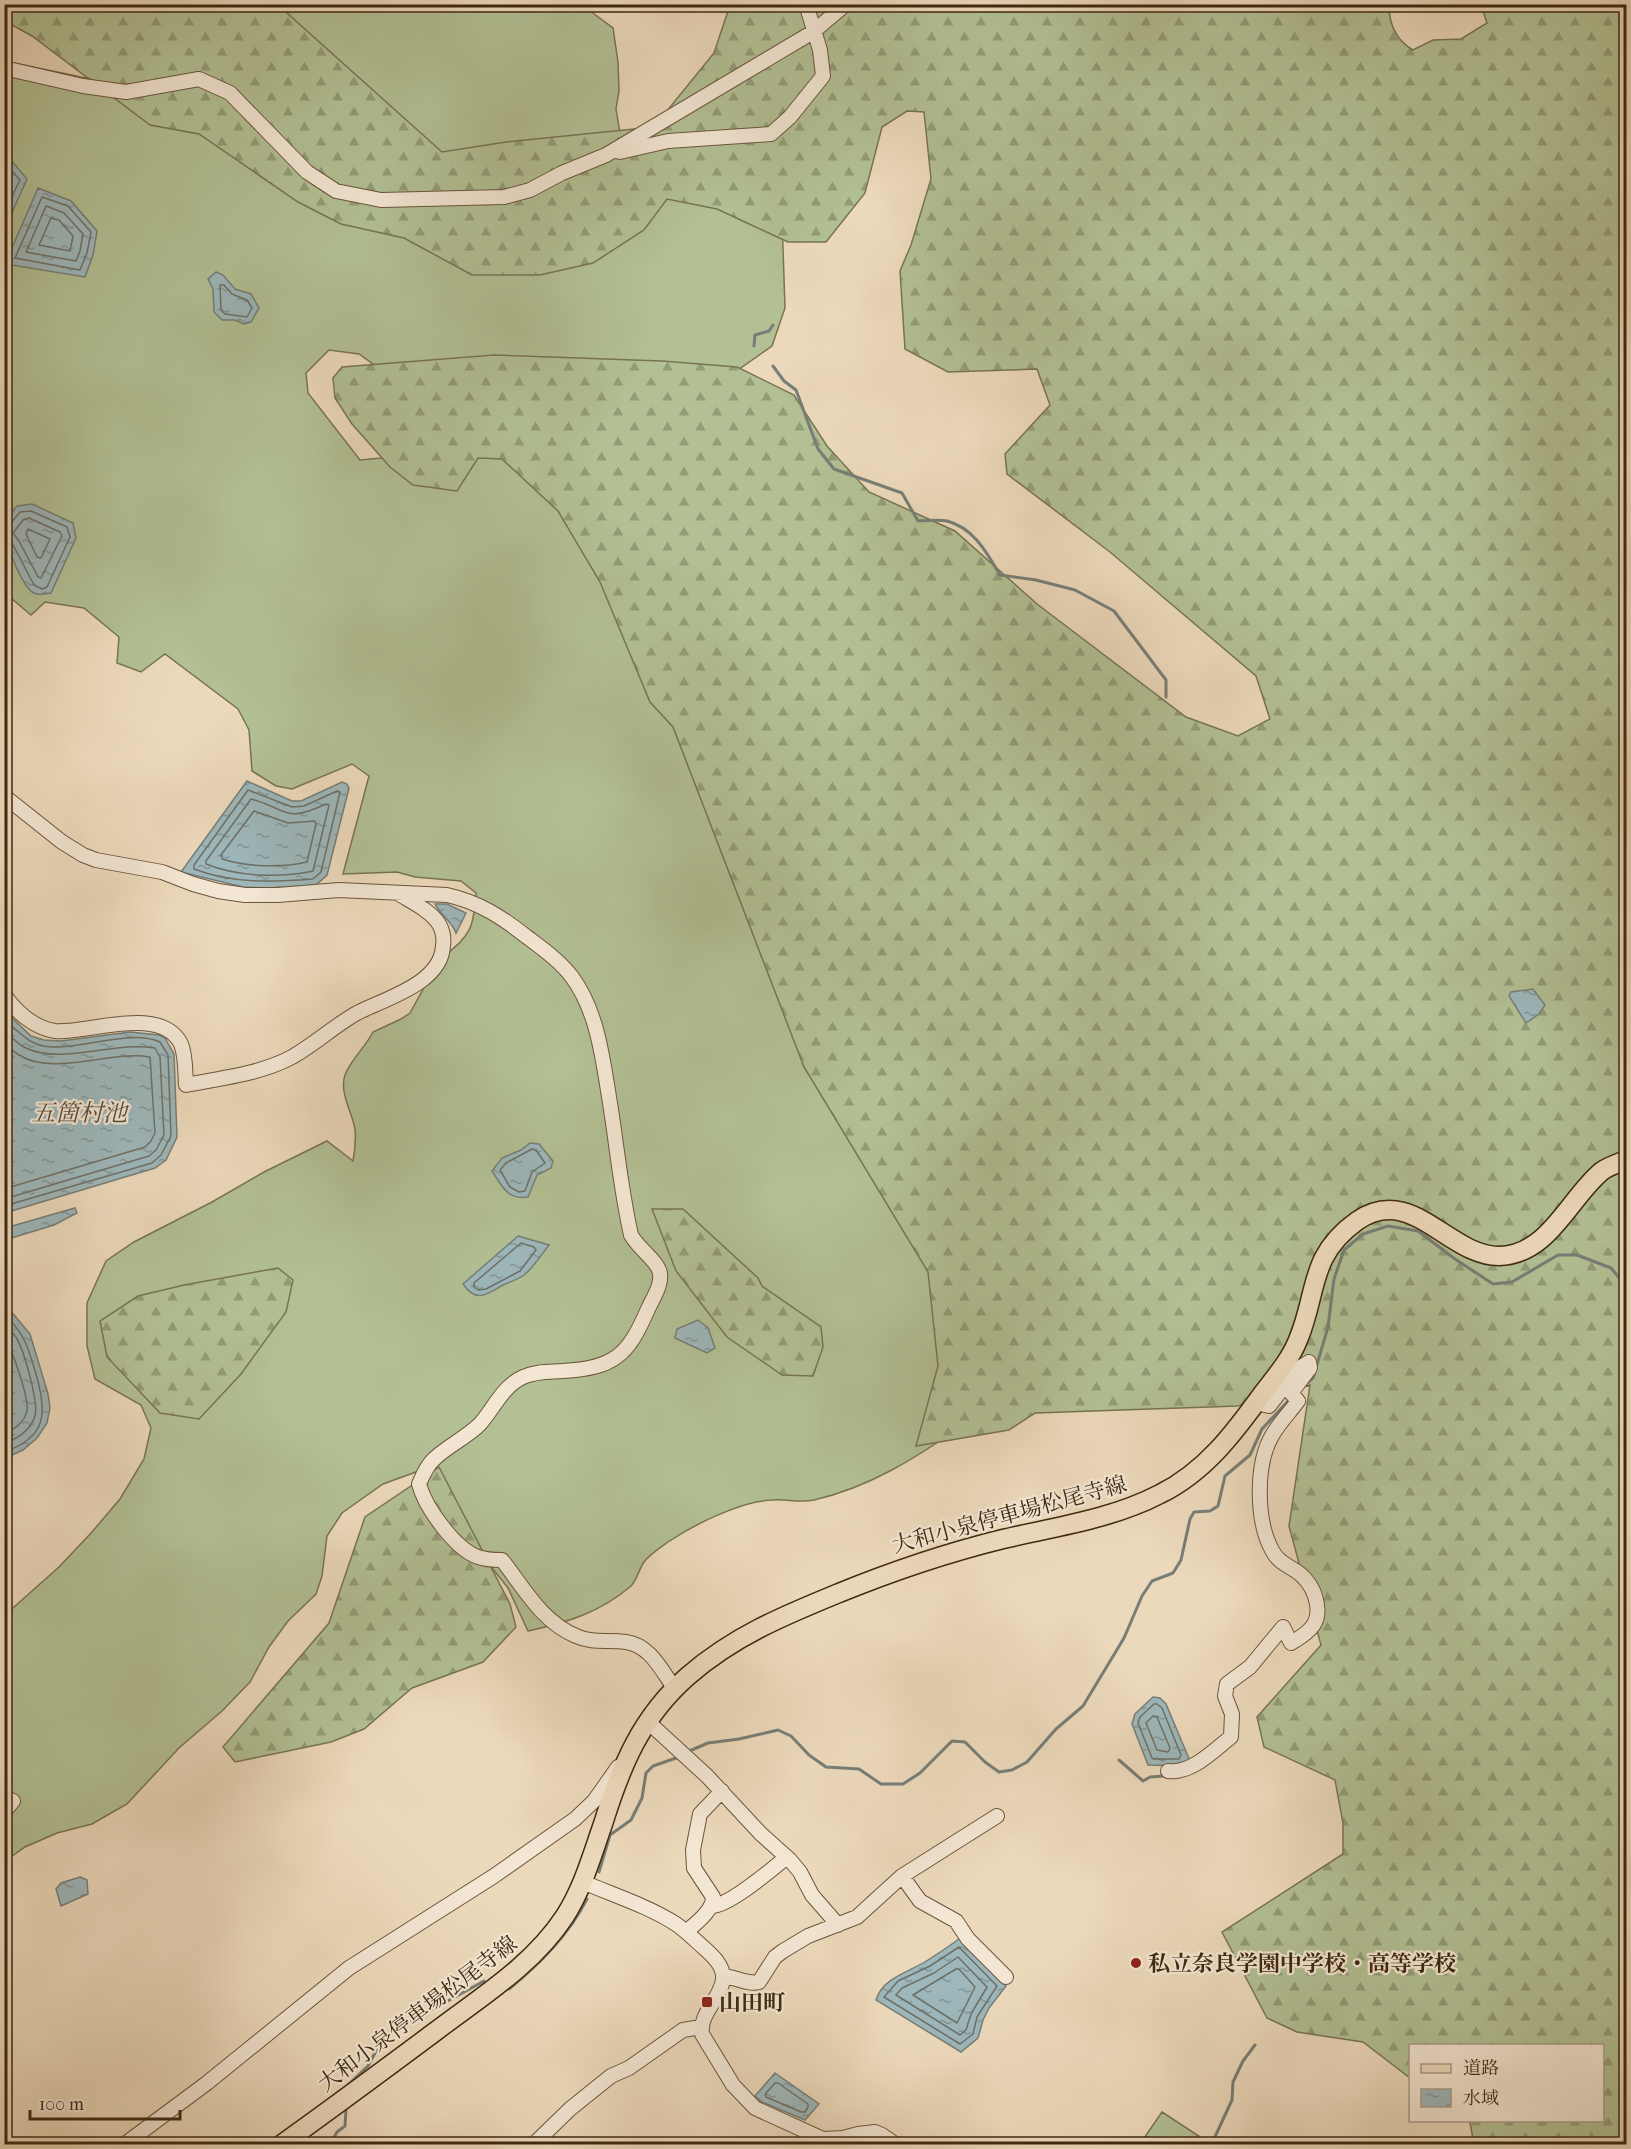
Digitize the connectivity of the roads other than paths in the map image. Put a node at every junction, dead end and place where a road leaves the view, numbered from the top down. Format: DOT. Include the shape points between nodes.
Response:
graph roads {
  1 [pos="806,4"];
  2 [pos="846,4"];
  3 [pos="813,32"];
  4 [pos="4,69"];
  5 [pos="606,155"];
  6 [pos="4,796"];
  7 [pos="398,893"];
  8 [pos="4,994"];
  9 [pos="1626,1160"];
  10 [pos="1256,1403"];
  11 [pos="675,1689"];
  12 [pos="647,1721"];
  13 [pos="630,1750"];
  14 [pos="1168,1771"];
  15 [pos="722,1791"];
  16 [pos="4,1797"];
  17 [pos="4,1812"];
  18 [pos="997,1816"];
  19 [pos="787,1857"];
  20 [pos="902,1876"];
  21 [pos="583,1882"];
  22 [pos="711,1906"];
  23 [pos="838,1925"];
  24 [pos="686,1932"];
  25 [pos="723,1976"];
  26 [pos="1006,1977"];
  27 [pos="701,2027"];
  28 [pos="125,2145"];
  29 [pos="282,2145"];
  30 [pos="534,2145"];
  31 [pos="895,2145"];
  1 -- 3 [label="street"];
  2 -- 3 [label="street"];
  3 -- 5 [label="street"];
  3 -- 5 [label="street" via="823,76 771,134 668,141"];
  4 -- 5 [label="street" via="126,92 199,79 230,93 307,172 336,191 381,200 504,197"];
  6 -- 7 [label="street" via="83,855 152,869 218,891 245,895 339,890"];
  7 -- 8 [label="street" via="439,924 444,937 436,966 411,988 353,1015 290,1058 243,1074 186,1085 183,1050 174,1034 165,1028 121,1023 56,1031 30,1021"];
  7 -- 11 [label="street" via="447,895 478,904 519,930 572,978 586,1002 603,1055 631,1235 661,1275 640,1328 615,1359 584,1370 538,1372 513,1382 478,1425 425,1469 419,1484 422,1494 436,1518 466,1551 479,1558 502,1560 549,1619 589,1641 636,1644 654,1658"];
  9 -- 10 [label="main road, 大和小泉停車場松尾寺線" via="1604,1169 1539,1240 1520,1251 1499,1256 1461,1244 1426,1221 1400,1211 1382,1211 1358,1221 1335,1241 1321,1262 1298,1341"];
  10 -- 11 [label="main road, 大和小泉停車場松尾寺線" via="1208,1461 1165,1492 1108,1514 952,1552 892,1571 795,1611 733,1642"];
  10 -- 14 [label="street" via="1269,1406 1299,1368 1309,1362 1310,1368 1272,1435 1261,1467 1259,1500 1272,1551 1313,1588 1318,1617 1306,1634 1291,1643 1283,1627 1250,1667 1227,1684 1231,1737 1194,1765"];
  11 -- 12 [label="main road, 大和小泉停車場松尾寺線"];
  12 -- 13 [label="main road, 大和小泉停車場松尾寺線"];
  12 -- 15 [label="street"];
  13 -- 21 [label="main road, 大和小泉停車場松尾寺線"];
  13 -- 28 [label="street" via="594,1801 575,1819 494,1876 349,1968"];
  15 -- 19 [label="street"];
  15 -- 22 [label="street" via="700,1814 693,1850 694,1868 713,1897"];
  16 -- 17 [label="street" via="13,1801"];
  18 -- 20 [label="street"];
  19 -- 22 [label="street" via="729,1900"];
  19 -- 23 [label="street"];
  20 -- 23 [label="street" via="857,1917"];
  20 -- 26 [label="street" via="920,1901 952,1917"];
  21 -- 24 [label="street" via="667,1919"];
  21 -- 29 [label="main road, 大和小泉停車場松尾寺線" via="567,1914 520,1967"];
  22 -- 24 [label="street"];
  23 -- 25 [label="street" via="783,1951 759,1982"];
  24 -- 25 [label="street" via="712,1956"];
  25 -- 27 [label="street" via="721,1990"];
  27 -- 30 [label="street" via="683,2030 611,2076"];
  27 -- 31 [label="street" via="733,2085 755,2108 822,2139 875,2132"];
}
